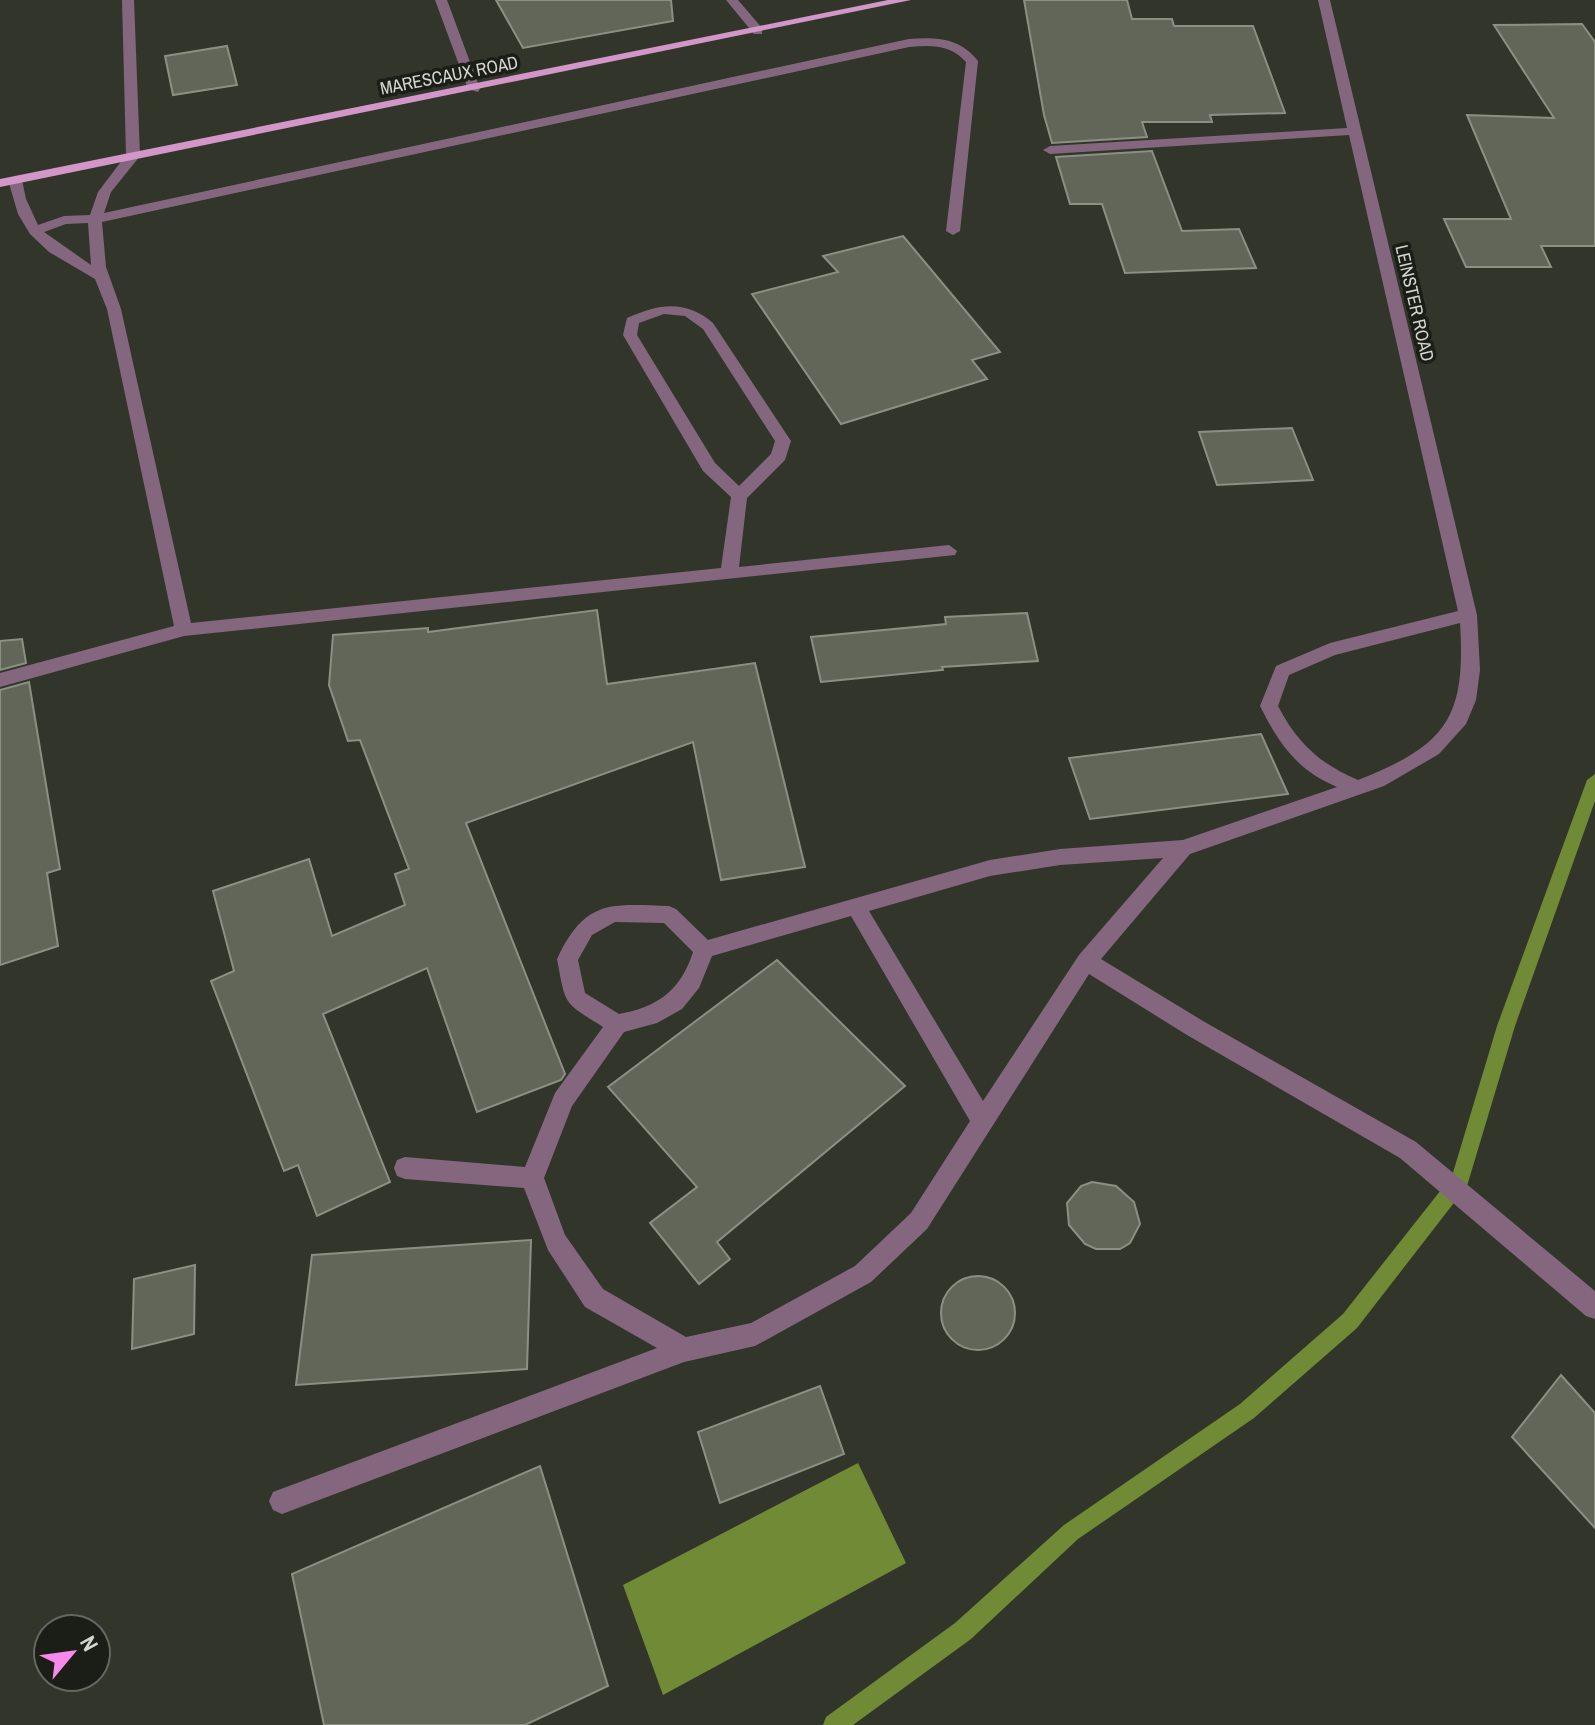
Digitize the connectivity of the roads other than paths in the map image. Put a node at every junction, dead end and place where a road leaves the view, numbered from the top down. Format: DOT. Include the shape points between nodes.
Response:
graph roads {
  1 [pos="128,0"];
  2 [pos="441,0"];
  3 [pos="732,0"];
  4 [pos="905,0"];
  5 [pos="1324,0"];
  6 [pos="758,31"];
  7 [pos="474,89"];
  8 [pos="1354,131"];
  9 [pos="1050,150"];
  10 [pos="133,156"];
  11 [pos="8,182"];
  12 [pos="96,219"];
  13 [pos="35,231"];
  14 [pos="953,231"];
  15 [pos="98,275"];
  16 [pos="739,496"];
  17 [pos="949,551"];
  18 [pos="729,574"];
  19 [pos="1468,615"];
  20 [pos="184,630"];
  21 [pos="0,680"];
  22 [pos="1358,788"];
  23 [pos="1183,848"];
  24 [pos="855,905"];
  25 [pos="704,950"];
  26 [pos="1086,961"];
  27 [pos="617,1024"];
  28 [pos="982,1120"];
  29 [pos="405,1168"];
  30 [pos="532,1178"];
  31 [pos="1595,1307"];
  32 [pos="684,1350"];
  33 [pos="282,1501"];
  1 -- 10 [label="street"];
  2 -- 7 [label="street"];
  3 -- 6 [label="street"];
  4 -- 6 [label="main road, MARESCAUX ROAD"];
  5 -- 8 [label="street, LEINSTER ROAD"];
  6 -- 7 [label="main road, MARESCAUX ROAD"];
  7 -- 10 [label="main road, MARESCAUX ROAD"];
  8 -- 9 [label="street"];
  8 -- 19 [label="street, LEINSTER ROAD"];
  10 -- 11 [label="main road, MARESCAUX ROAD"];
  10 -- 12 [label="street" via="101,192"];
  11 -- 13 [label="street"];
  12 -- 13 [label="street" via="64,220"];
  12 -- 14 [label="street" via="909,43 938,41 961,48 972,61"];
  12 -- 15 [label="street"];
  13 -- 15 [label="street"];
  15 -- 20 [label="street" via="114,309"];
  16 -- 16 [label="street" via="779,456 783,441 695,313 676,308 632,321 630,335 709,467"];
  16 -- 18 [label="street"];
  17 -- 18 [label="street"];
  18 -- 20 [label="street"];
  19 -- 22 [label="street, LEINSTER ROAD" via="1471,680 1460,718 1441,744 1398,774"];
  19 -- 22 [label="street" via="1330,650 1282,671 1269,706 1285,740 1314,770"];
  20 -- 21 [label="street"];
  22 -- 23 [label="street, LEINSTER ROAD"];
  23 -- 24 [label="street, LEINSTER ROAD" via="990,868"];
  23 -- 26 [label="street"];
  24 -- 25 [label="street, LEINSTER ROAD"];
  24 -- 28 [label="street"];
  25 -- 27 [label="street" via="698,972 679,1000 648,1019"];
  25 -- 27 [label="street" via="669,915 612,913 585,929 567,959 575,998"];
  26 -- 28 [label="street"];
  26 -- 31 [label="street" via="1408,1150"];
  27 -- 30 [label="street" via="563,1100"];
  28 -- 32 [label="street" via="919,1221 863,1274 755,1334"];
  29 -- 30 [label="street"];
  30 -- 32 [label="street" via="556,1242 594,1298"];
  32 -- 33 [label="street"];
}
